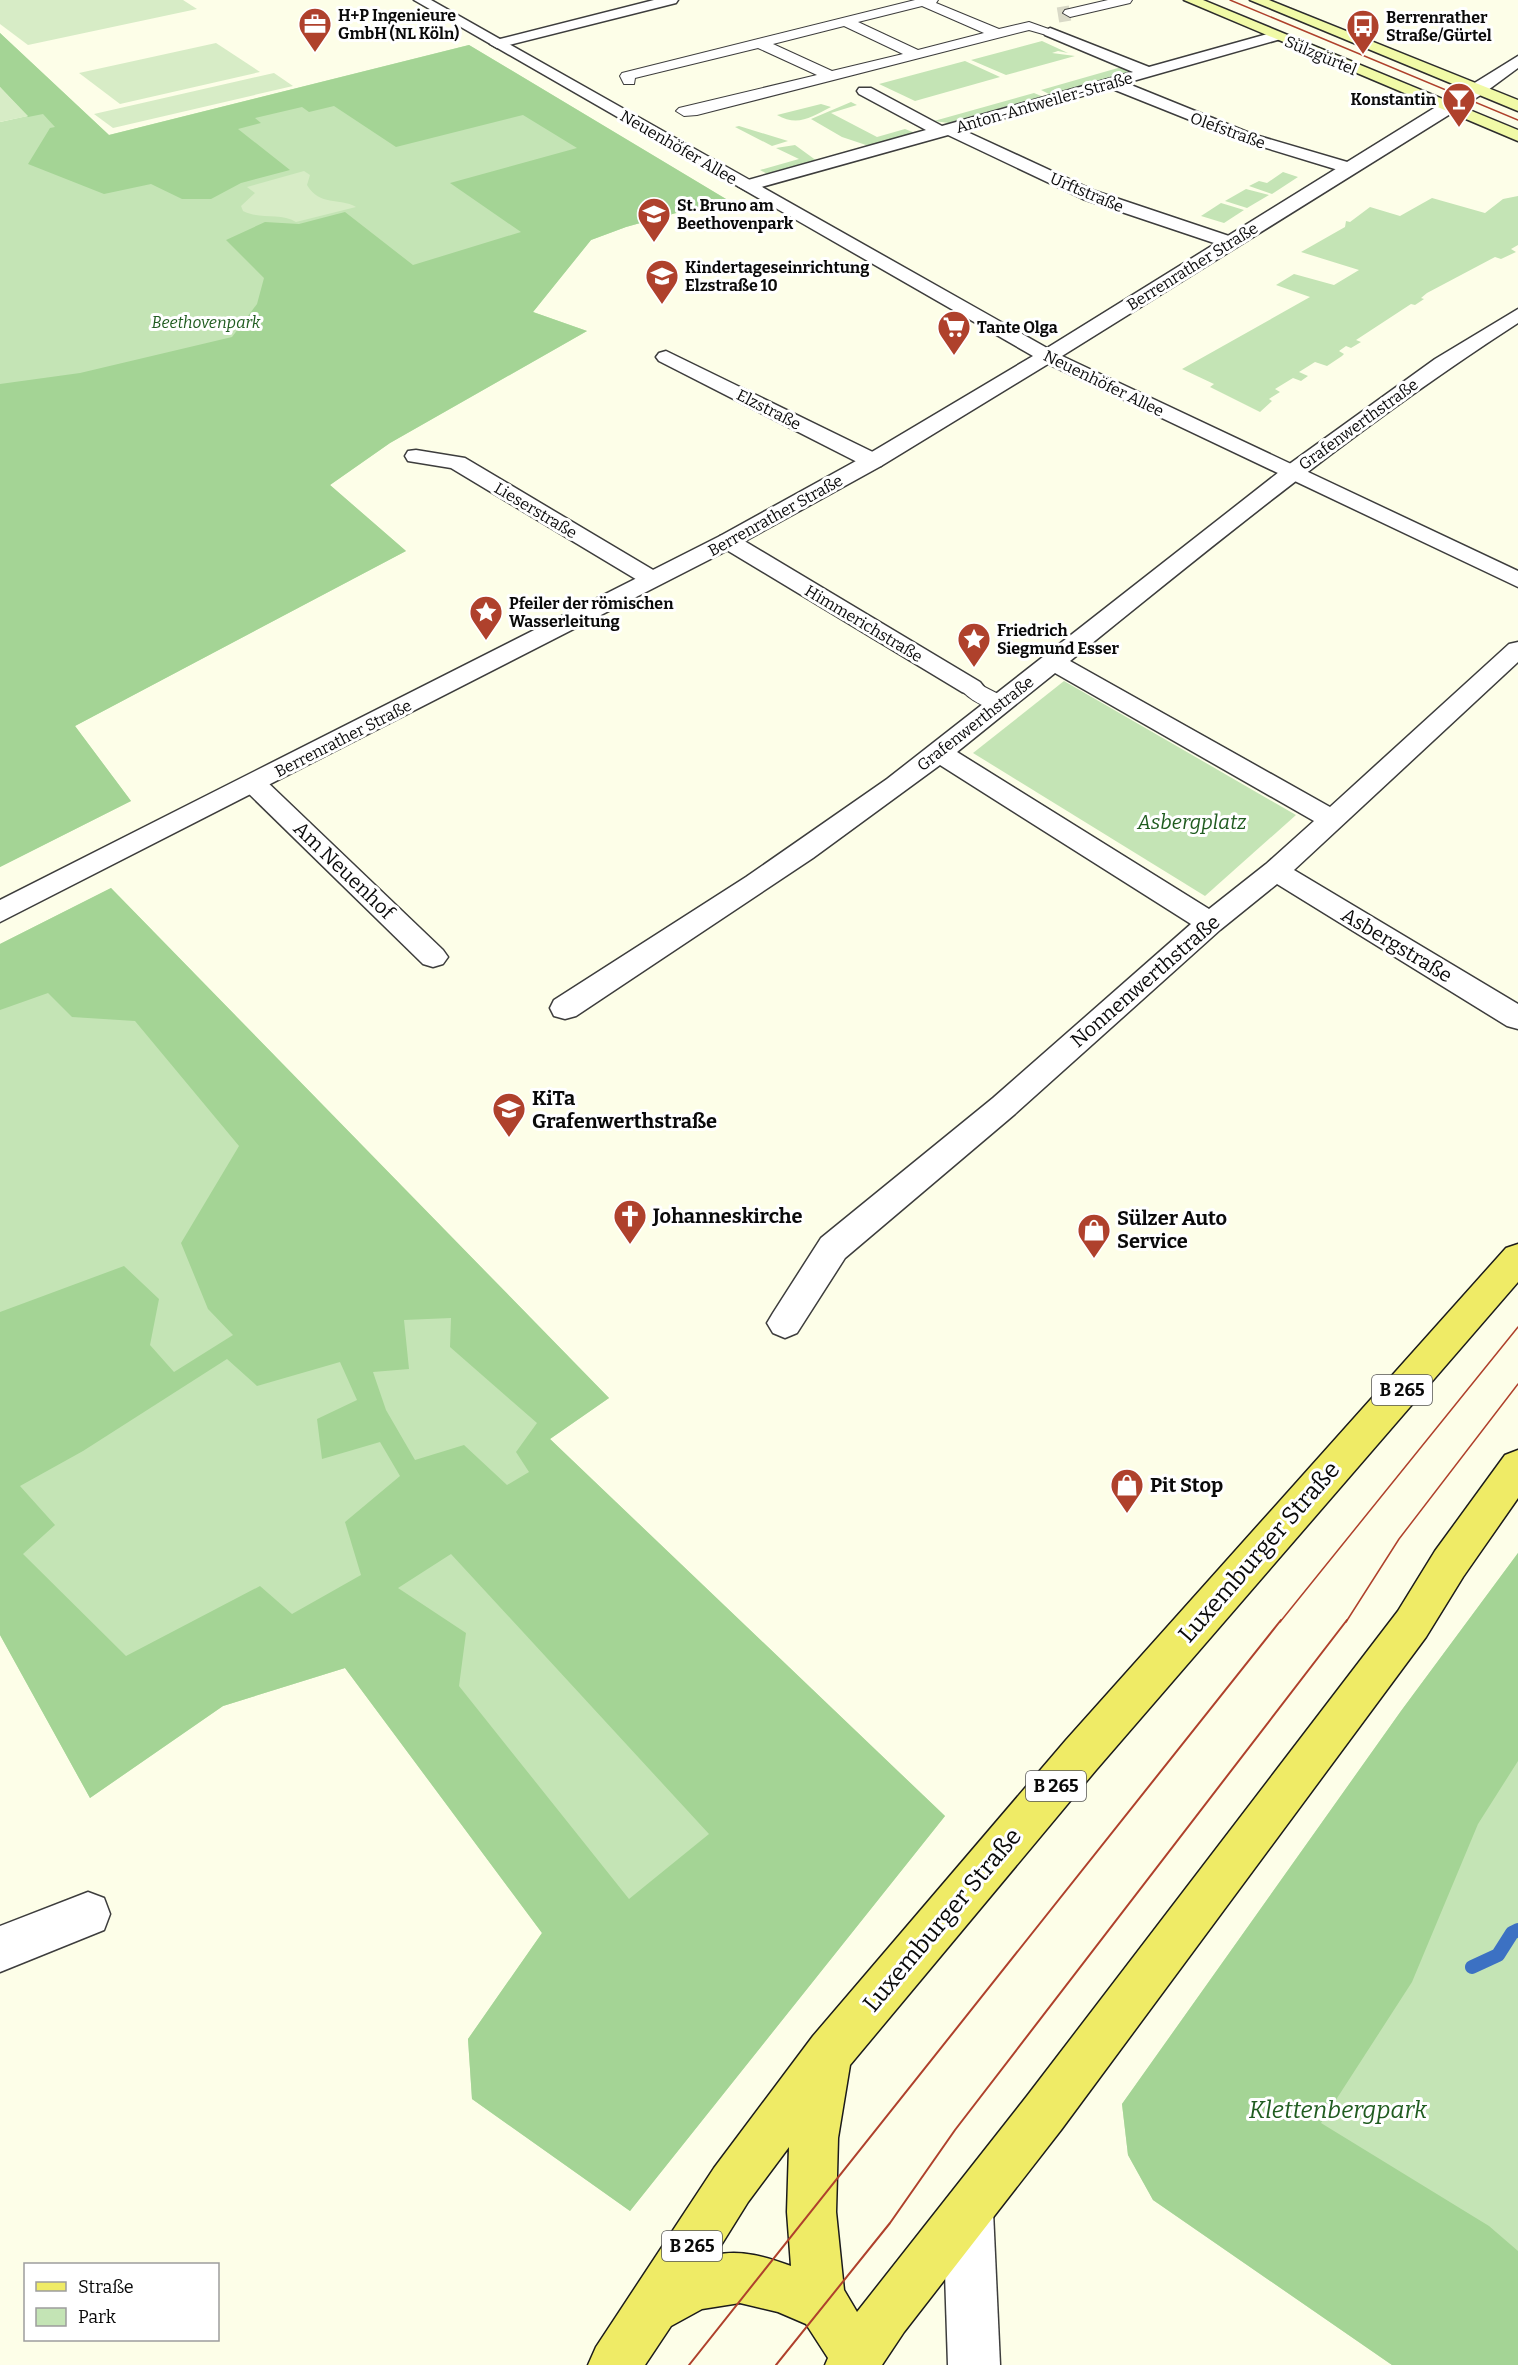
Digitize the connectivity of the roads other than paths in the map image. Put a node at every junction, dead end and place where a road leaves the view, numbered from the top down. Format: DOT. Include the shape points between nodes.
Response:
graph roads {
  1 [pos="421,0"];
  2 [pos="671,0"];
  3 [pos="1085,0"];
  4 [pos="1125,0"];
  5 [pos="1191,0"];
  6 [pos="1257,0"];
  7 [pos="927,1"];
  8 [pos="1099,6"];
  9 [pos="1070,13"];
  10 [pos="844,21"];
  11 [pos="1049,25"];
  12 [pos="995,33"];
  13 [pos="756,36"];
  14 [pos="1276,36"];
  15 [pos="497,44"];
  16 [pos="915,54"];
  17 [pos="1518,61"];
  18 [pos="1147,72"];
  19 [pos="835,75"];
  20 [pos="629,81"];
  21 [pos="1112,83"];
  22 [pos="1478,90"];
  23 [pos="865,91"];
  24 [pos="1518,106"];
  25 [pos="1447,108"];
  26 [pos="684,111"];
  27 [pos="945,130"];
  28 [pos="1518,136"];
  29 [pos="1348,168"];
  30 [pos="747,186"];
  31 [pos="1230,242"];
  32 [pos="1518,315"];
  33 [pos="1047,356"];
  34 [pos="666,357"];
  35 [pos="416,456"];
  36 [pos="873,461"];
  37 [pos="1291,473"];
  38 [pos="728,541"];
  39 [pos="652,579"];
  40 [pos="1518,580"];
  41 [pos="1518,649"];
  42 [pos="1053,662"];
  43 [pos="971,687"];
  44 [pos="999,704"];
  45 [pos="940,753"];
  46 [pos="255,784"];
  47 [pos="1331,819"];
  48 [pos="1276,872"];
  49 [pos="0,912"];
  50 [pos="1210,923"];
  51 [pos="433,957"];
  52 [pos="565,1008"];
  53 [pos="1518,1018"];
  54 [pos="1518,1258"];
  55 [pos="785,1323"];
  56 [pos="1518,1467"];
  57 [pos="88,1914"];
  58 [pos="0,1949"];
  59 [pos="830,2053"];
  60 [pos="968,2211"];
  61 [pos="823,2306"];
  62 [pos="654,2308"];
  63 [pos="857,2362"];
  64 [pos="614,2365"];
  65 [pos="974,2365"];
  1 -- 15 [label="street, Neuenhöfer Allee"];
  2 -- 15 [label="street"];
  3 -- 8 [label="street"];
  4 -- 8 [label="street"];
  5 -- 14 [label="main road, Sülzgürtel"];
  6 -- 22 [label="main road, Sülzgürtel"];
  7 -- 10 [label="street"];
  7 -- 12 [label="street"];
  8 -- 9 [label="street"];
  10 -- 13 [label="street" via="773,38"];
  10 -- 16 [label="street"];
  11 -- 12 [label="street"];
  11 -- 18 [label="street, Anton-Antweiler-Straße"];
  12 -- 16 [label="street"];
  13 -- 19 [label="street, Anton-Antweiler-Straße"];
  13 -- 20 [label="street" via="627,76"];
  14 -- 18 [label="street, Anton-Antweiler-Straße"];
  14 -- 25 [label="main road, Sülzgürtel"];
  15 -- 30 [label="street, Neuenhöfer Allee"];
  16 -- 19 [label="street"];
  17 -- 22 [label="street, Berrenrather Straße"];
  18 -- 21 [label="street, Anton-Antweiler-Straße"];
  19 -- 23 [label="street, Anton-Antweiler-Straße"];
  19 -- 26 [label="street"];
  21 -- 27 [label="street, Anton-Antweiler-Straße"];
  21 -- 29 [label="street, Olefstraße" via="1246,138"];
  22 -- 24 [label="main road, Sülzgürtel"];
  22 -- 25 [label="street, Berrenrather Straße"];
  23 -- 27 [label="street, Anton-Antweiler-Straße"];
  25 -- 28 [label="main road, Sülzgürtel"];
  25 -- 29 [label="street, Berrenrather Straße"];
  27 -- 30 [label="street, Anton-Antweiler-Straße"];
  27 -- 31 [label="street, Urftstraße" via="1089,195"];
  29 -- 31 [label="street, Berrenrather Straße"];
  30 -- 33 [label="street, Neuenhöfer Allee"];
  31 -- 33 [label="street, Berrenrather Straße"];
  32 -- 37 [label="street, Grafenwerthstraße" via="1396,395"];
  33 -- 36 [label="street, Berrenrather Straße"];
  33 -- 37 [label="street, Neuenhöfer Allee"];
  34 -- 36 [label="street, Elzstraße"];
  35 -- 39 [label="street, Lieserstraße" via="457,464"];
  36 -- 38 [label="street, Berrenrather Straße"];
  37 -- 40 [label="street, Neuenhöfer Allee"];
  37 -- 42 [label="street, Grafenwerthstraße"];
  38 -- 39 [label="street, Berrenrather Straße"];
  38 -- 43 [label="street, Himmerichstraße"];
  39 -- 46 [label="street, Berrenrather Straße"];
  41 -- 47 [label="street, Nonnenwerthstraße"];
  42 -- 44 [label="street, Grafenwerthstraße"];
  42 -- 47 [label="street"];
  43 -- 44 [label="street, Himmerichstraße"];
  44 -- 45 [label="street, Grafenwerthstraße"];
  45 -- 50 [label="street"];
  45 -- 52 [label="street, Grafenwerthstraße" via="765,878"];
  46 -- 49 [label="street, Berrenrather Straße"];
  46 -- 51 [label="street, Am Neuenhof"];
  47 -- 48 [label="street, Nonnenwerthstraße"];
  48 -- 50 [label="street, Nonnenwerthstraße"];
  48 -- 53 [label="street, Asbergstraße"];
  50 -- 55 [label="street, Nonnenwerthstraße" via="1004,1106 833,1248"];
  54 -- 59 [label="main road, Luxemburger Straße / B 265" via="1082,1755"];
  56 -- 60 [label="main road" via="1412,1624"];
  57 -- 58 [label="street"];
  59 -- 61 [label="main road" via="818,2110 810,2188"];
  59 -- 62 [label="main road, Luxemburger Straße / B 265" via="731,2185"];
  60 -- 63 [label="main road" via="886,2314"];
  60 -- 65 [label="street"];
  61 -- 62 [label="main road" via="756,2280 726,2277 690,2287"];
  61 -- 63 [label="main road"];
  62 -- 64 [label="main road, Luxemburger Straße / B 265"];
}
